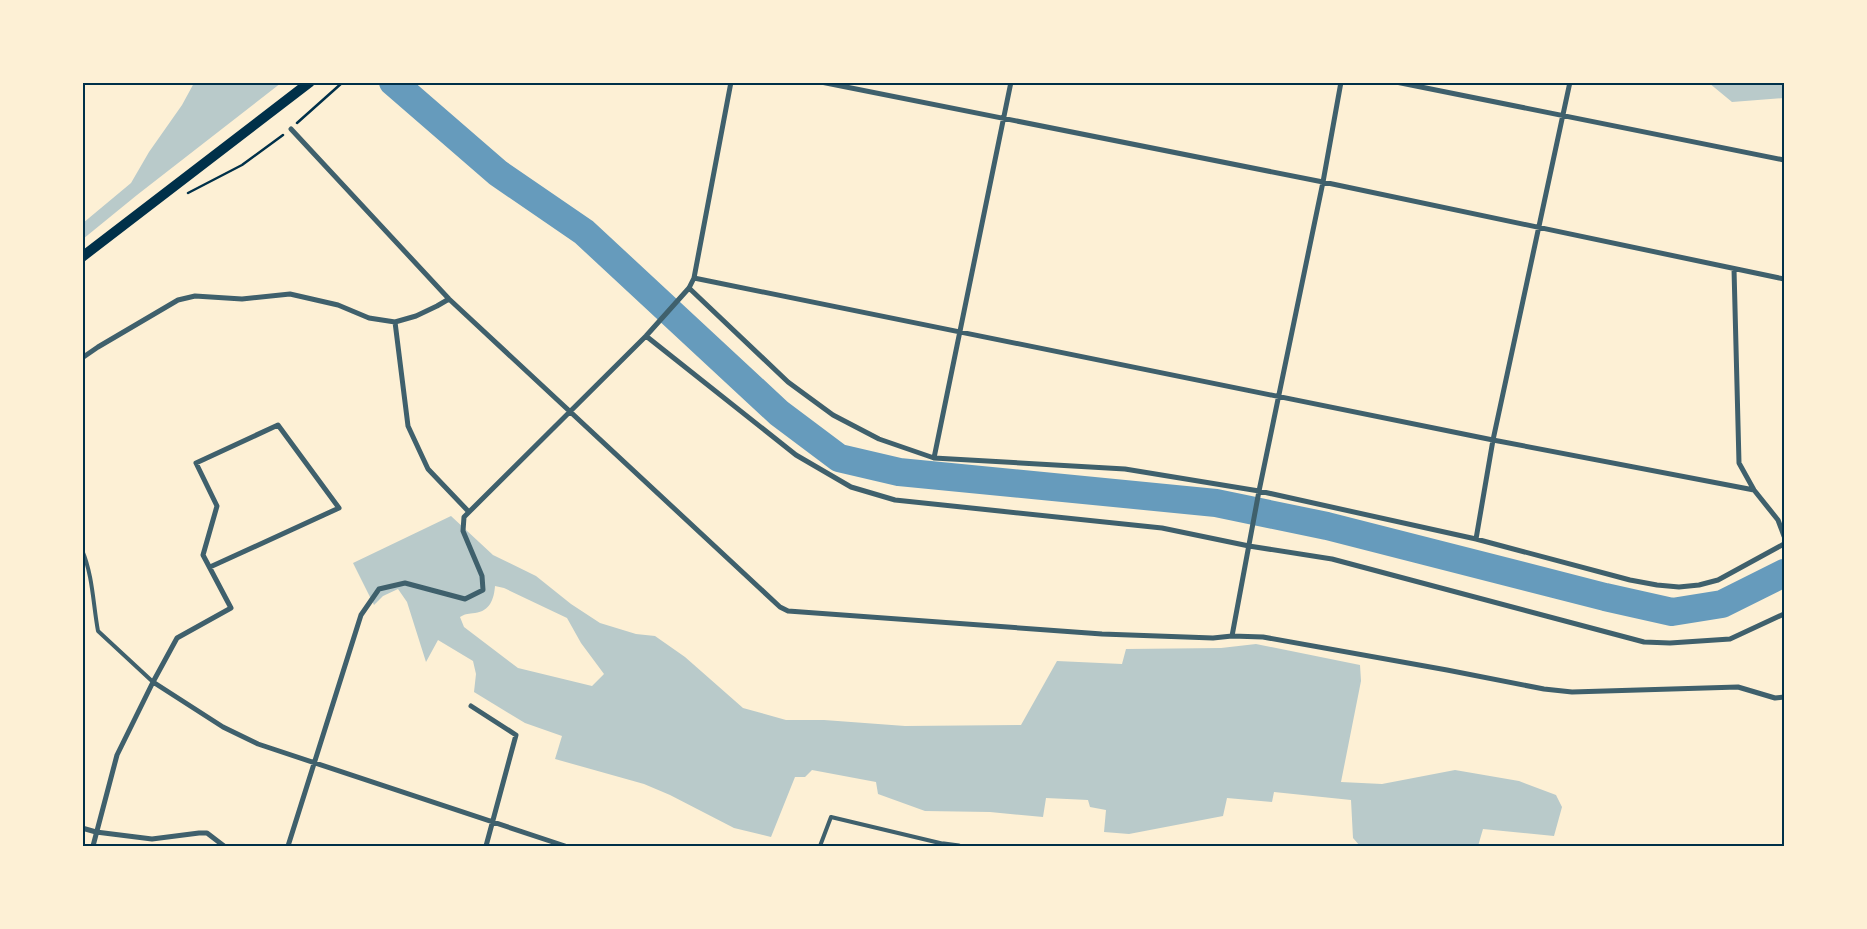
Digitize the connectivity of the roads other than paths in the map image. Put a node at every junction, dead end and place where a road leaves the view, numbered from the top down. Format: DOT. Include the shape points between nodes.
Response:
graph roads {
  1 [pos="732,82"];
  2 [pos="821,82"];
  3 [pos="1011,82"];
  4 [pos="1341,82"];
  5 [pos="1396,82"];
  6 [pos="1570,82"];
  7 [pos="309,83"];
  8 [pos="1563,117"];
  9 [pos="1004,119"];
  10 [pos="291,129"];
  11 [pos="1784,160"];
  12 [pos="1323,182"];
  13 [pos="1538,228"];
  14 [pos="82,257"];
  15 [pos="1734,269"];
  16 [pos="694,278"];
  17 [pos="1784,279"];
  18 [pos="689,288"];
  19 [pos="449,299"];
  20 [pos="395,322"];
  21 [pos="962,331"];
  22 [pos="646,336"];
  23 [pos="82,358"];
  24 [pos="1279,396"];
  25 [pos="571,412"];
  26 [pos="1494,440"];
  27 [pos="934,458"];
  28 [pos="1754,490"];
  29 [pos="1259,491"];
  30 [pos="469,512"];
  31 [pos="1784,536"];
  32 [pos="1476,539"];
  33 [pos="1784,544"];
  34 [pos="1249,546"];
  35 [pos="82,550"];
  36 [pos="210,567"];
  37 [pos="1784,614"];
  38 [pos="1232,636"];
  39 [pos="153,682"];
  40 [pos="1784,697"];
  41 [pos="471,706"];
  42 [pos="315,764"];
  43 [pos="493,822"];
  44 [pos="82,828"];
  45 [pos="96,832"];
  46 [pos="944,845"];
  47 [pos="93,846"];
  48 [pos="224,846"];
  49 [pos="288,846"];
  50 [pos="486,846"];
  51 [pos="565,846"];
  52 [pos="820,846"];
  53 [pos="959,846"];
  1 -- 16 [label="street"];
  2 -- 9 [label="street"];
  3 -- 9 [label="street"];
  4 -- 12 [label="street"];
  5 -- 8 [label="street"];
  6 -- 8 [label="street"];
  7 -- 14 [label="main road"];
  8 -- 11 [label="street"];
  8 -- 13 [label="street"];
  9 -- 12 [label="street"];
  9 -- 21 [label="street"];
  10 -- 19 [label="street"];
  12 -- 13 [label="street"];
  12 -- 24 [label="street"];
  13 -- 15 [label="street"];
  13 -- 26 [label="street"];
  15 -- 17 [label="street"];
  15 -- 28 [label="street" via="1739,463"];
  16 -- 18 [label="street"];
  16 -- 21 [label="street"];
  18 -- 22 [label="street"];
  18 -- 27 [label="street" via="788,382 833,416 879,439"];
  19 -- 20 [label="street" via="416,316"];
  19 -- 25 [label="street"];
  20 -- 23 [label="street" via="369,318 338,305 290,294 242,300 195,296 178,300"];
  20 -- 30 [label="street" via="408,426 428,469"];
  21 -- 24 [label="street"];
  21 -- 27 [label="street"];
  22 -- 25 [label="street"];
  22 -- 34 [label="street" via="796,455 851,487 895,500 1162,528"];
  24 -- 26 [label="street"];
  24 -- 29 [label="street"];
  25 -- 30 [label="street"];
  25 -- 38 [label="street" via="788,611 1102,634"];
  26 -- 28 [label="street"];
  26 -- 32 [label="street"];
  27 -- 29 [label="street" via="1125,469"];
  28 -- 31 [label="street" via="1778,520"];
  29 -- 32 [label="street"];
  29 -- 34 [label="street"];
  30 -- 42 [label="street" via="464,517 463,531 482,576 483,590 465,599 405,583 379,589 361,615"];
  32 -- 33 [label="street" via="1630,580 1679,587 1718,580"];
  34 -- 37 [label="street" via="1332,559 1644,642 1730,639"];
  34 -- 38 [label="street"];
  35 -- 39 [label="lane" via="98,631"];
  36 -- 36 [label="street" via="203,555 217,506 196,463 278,425 339,508"];
  36 -- 39 [label="street" via="231,608 178,638"];
  38 -- 40 [label="street" via="1264,637 1544,689 1572,692 1738,687 1774,698"];
  39 -- 42 [label="street" via="223,727 258,744"];
  39 -- 45 [label="street" via="117,755"];
  41 -- 43 [label="street" via="516,735"];
  42 -- 43 [label="street"];
  42 -- 49 [label="street"];
  43 -- 50 [label="street"];
  43 -- 51 [label="street"];
  44 -- 45 [label="street"];
  45 -- 47 [label="street"];
  45 -- 48 [label="street" via="152,839 199,832 207,833"];
  46 -- 52 [label="lane" via="831,817"];
  46 -- 53 [label="street"];
}
